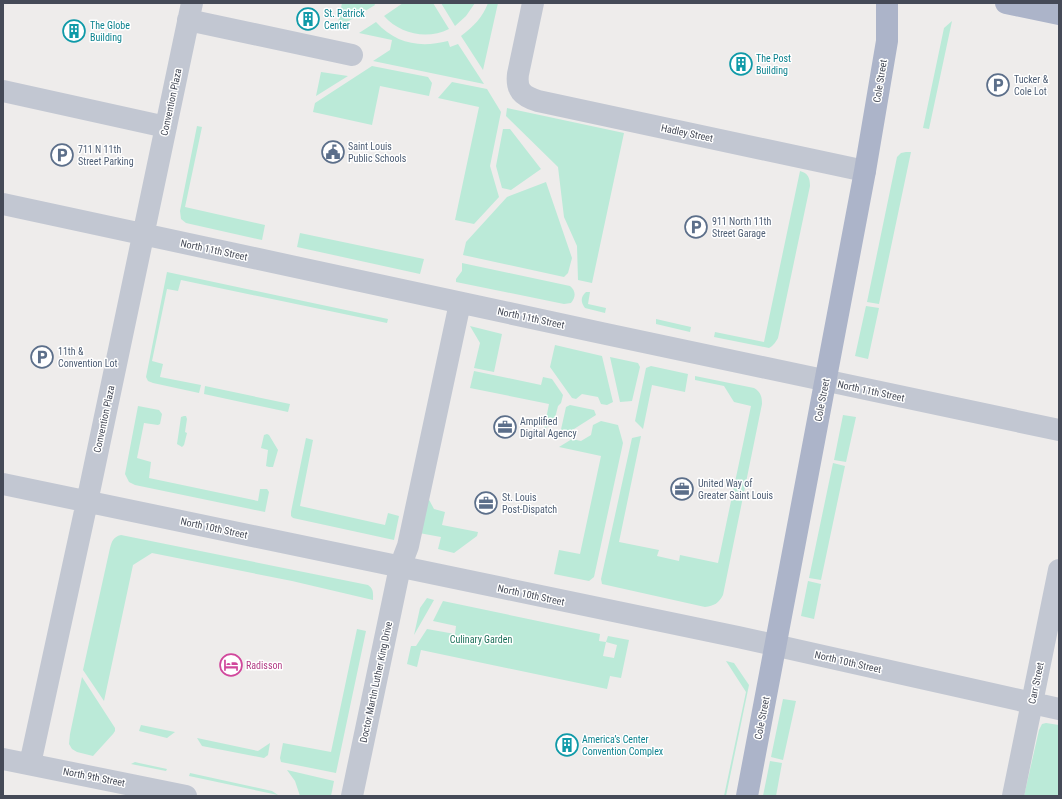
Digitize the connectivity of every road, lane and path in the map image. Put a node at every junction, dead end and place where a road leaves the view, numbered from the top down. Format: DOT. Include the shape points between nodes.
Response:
graph roads {
  1 [pos="533,3"];
  2 [pos="887,3"];
  3 [pos="1006,3"];
  4 [pos="190,12"];
  5 [pos="1059,14"];
  6 [pos="352,55"];
  7 [pos="3,91"];
  8 [pos="166,127"];
  9 [pos="865,171"];
  10 [pos="3,204"];
  11 [pos="143,235"];
  12 [pos="460,303"];
  13 [pos="826,381"];
  14 [pos="1059,430"];
  15 [pos="3,484"];
  16 [pos="87,502"];
  17 [pos="400,567"];
  18 [pos="1059,570"];
  19 [pos="776,646"];
  20 [pos="1032,703"];
  21 [pos="1059,709"];
  22 [pos="3,759"];
  23 [pos="30,764"];
  24 [pos="186,796"];
  25 [pos="352,796"];
  26 [pos="747,796"];
  27 [pos="1013,796"];
  1 -- 9 [label="street, Hadley Street" via="517,82 525,96"];
  2 -- 9 [label="main road, Cole Street" via="886,41"];
  3 -- 5 [label="main road"];
  4 -- 6 [label="street"];
  4 -- 8 [label="street, Convention Plaza"];
  7 -- 8 [label="street"];
  8 -- 11 [label="street, Convention Plaza"];
  9 -- 13 [label="main road, Cole Street"];
  10 -- 11 [label="street, North 11th Street"];
  11 -- 12 [label="street, North 11th Street"];
  11 -- 16 [label="street, Convention Plaza"];
  12 -- 13 [label="street, North 11th Street"];
  12 -- 17 [label="street, Doctor Martin Luther King Drive" via="408,546"];
  13 -- 14 [label="street, North 11th Street"];
  13 -- 19 [label="main road, Cole Street"];
  15 -- 16 [label="street, North 10th Street"];
  16 -- 17 [label="street, North 10th Street"];
  16 -- 23 [label="street, Convention Plaza"];
  17 -- 19 [label="street, North 10th Street"];
  17 -- 25 [label="street, Doctor Martin Luther King Drive"];
  18 -- 20 [label="street, Carr Street"];
  19 -- 20 [label="street, North 10th Street"];
  19 -- 26 [label="main road, Cole Street"];
  20 -- 21 [label="street, North 10th Street"];
  20 -- 27 [label="street, Carr Street"];
  22 -- 23 [label="street, North 9th Street"];
  23 -- 24 [label="street, North 9th Street"];
}
